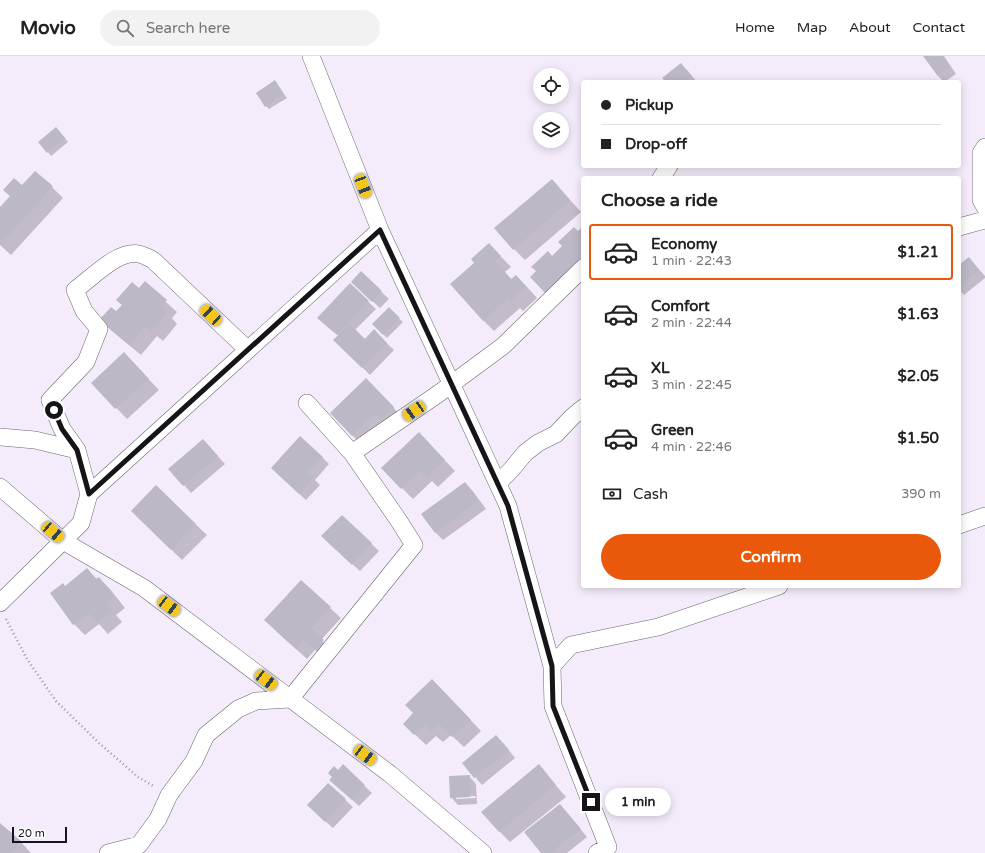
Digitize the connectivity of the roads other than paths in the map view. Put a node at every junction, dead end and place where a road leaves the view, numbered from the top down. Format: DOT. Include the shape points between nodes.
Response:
graph roads {
  1 [pos="311,56"];
  2 [pos="985,147"];
  3 [pos="985,207"];
  4 [pos="985,220"];
  5 [pos="961,226"];
  6 [pos="380,230"];
  7 [pos="581,270"];
  8 [pos="248,350"];
  9 [pos="452,384"];
  10 [pos="306,403"];
  11 [pos="581,410"];
  12 [pos="0,437"];
  13 [pos="77,450"];
  14 [pos="352,453"];
  15 [pos="498,483"];
  16 [pos="0,487"];
  17 [pos="89,494"];
  18 [pos="985,516"];
  19 [pos="961,524"];
  20 [pos="63,541"];
  21 [pos="773,588"];
  22 [pos="2,609"];
  23 [pos="552,666"];
  24 [pos="290,699"];
  25 [pos="605,851"];
  26 [pos="108,853"];
  27 [pos="484,853"];
  1 -- 6 [label="street"];
  2 -- 3 [label="street" via="981,153 981,200"];
  4 -- 5 [label="street"];
  6 -- 8 [label="street"];
  6 -- 9 [label="street"];
  7 -- 9 [label="street" via="503,346"];
  8 -- 13 [label="street" via="153,260 140,254 126,254 113,260 76,290 84,311 99,329 86,362 50,400 62,429"];
  8 -- 17 [label="street"];
  9 -- 14 [label="street"];
  9 -- 15 [label="street"];
  10 -- 14 [label="street"];
  11 -- 15 [label="street" via="556,434 525,452"];
  12 -- 13 [label="street" via="35,440"];
  13 -- 17 [label="street"];
  14 -- 24 [label="street" via="400,520 414,545"];
  15 -- 23 [label="street" via="508,506"];
  16 -- 20 [label="street"];
  17 -- 20 [label="street" via="81,523"];
  18 -- 19 [label="street"];
  20 -- 22 [label="street"];
  20 -- 24 [label="street" via="144,588"];
  21 -- 23 [label="street" via="658,627 571,645"];
  23 -- 25 [label="street" via="553,706"];
  24 -- 26 [label="street" via="256,701 238,709 206,734 194,761 169,795 158,819 140,845"];
  24 -- 27 [label="street" via="390,774"];
}
